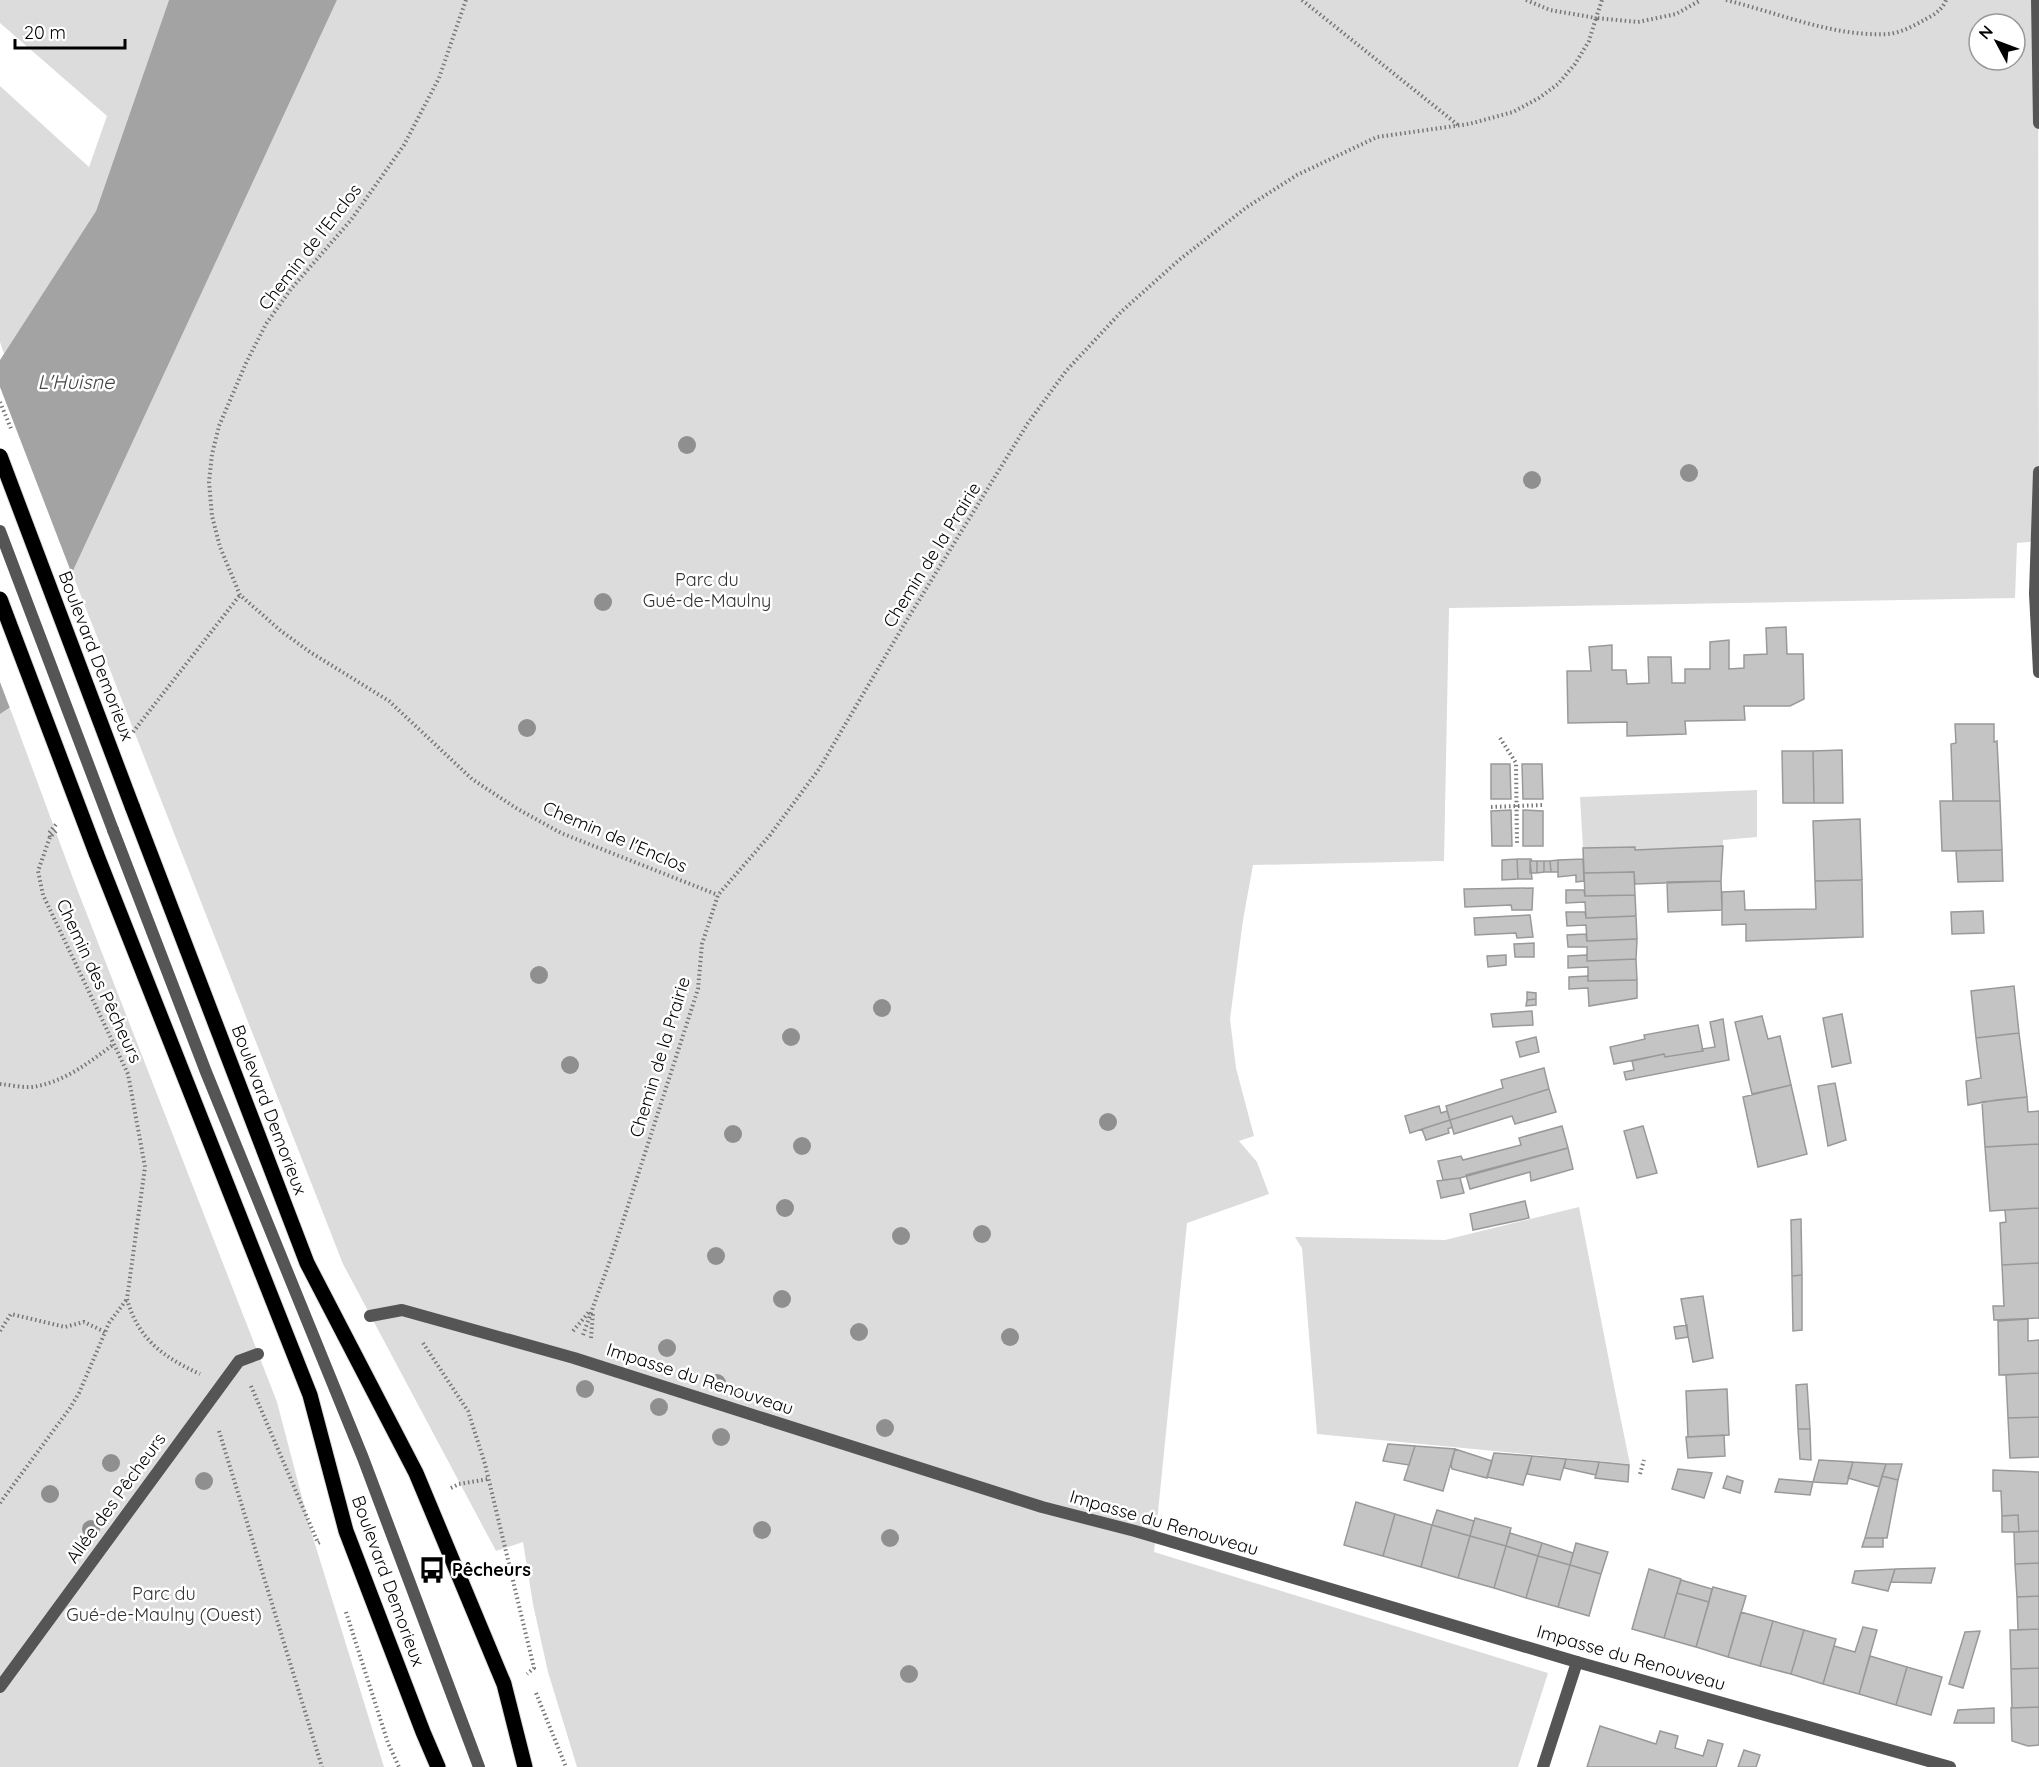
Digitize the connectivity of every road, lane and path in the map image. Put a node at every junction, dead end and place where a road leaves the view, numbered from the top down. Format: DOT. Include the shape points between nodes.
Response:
graph roads {
  1 [pos="466,0"];
  2 [pos="1302,0"];
  3 [pos="1526,0"];
  4 [pos="1602,0"];
  5 [pos="1701,0"];
  6 [pos="1726,0"];
  7 [pos="1946,0"];
  8 [pos="2037,0"];
  9 [pos="1596,18"];
  10 [pos="2039,123"];
  11 [pos="1458,126"];
  12 [pos="0,456"];
  13 [pos="2039,472"];
  14 [pos="0,531"];
  15 [pos="240,595"];
  16 [pos="0,599"];
  17 [pos="2039,672"];
  18 [pos="133,732"];
  19 [pos="1500,738"];
  20 [pos="1516,805"];
  21 [pos="1544,805"];
  22 [pos="1491,807"];
  23 [pos="58,820"];
  24 [pos="56,831"];
  25 [pos="50,837"];
  26 [pos="1517,845"];
  27 [pos="718,895"];
  28 [pos="114,1044"];
  29 [pos="0,1084"];
  30 [pos="127,1299"];
  31 [pos="402,1310"];
  32 [pos="370,1316"];
  33 [pos="0,1331"];
  34 [pos="105,1332"];
  35 [pos="258,1354"];
  36 [pos="574,1358"];
  37 [pos="239,1361"];
  38 [pos="222,1384"];
  39 [pos="210,1402"];
  40 [pos="1644,1460"];
  41 [pos="1640,1474"];
  42 [pos="489,1479"];
  43 [pos="459,1484"];
  44 [pos="452,1487"];
  45 [pos="456,1498"];
  46 [pos="0,1503"];
  47 [pos="318,1543"];
  48 [pos="524,1662"];
  49 [pos="1577,1662"];
  50 [pos="529,1673"];
  51 [pos="532,1682"];
  52 [pos="0,1686"];
  53 [pos="536,1691"];
  54 [pos="322,1767"];
  55 [pos="438,1767"];
  56 [pos="479,1767"];
  57 [pos="525,1767"];
  58 [pos="566,1767"];
  59 [pos="1543,1767"];
  60 [pos="1950,1767"];
  1 -- 15 [label="path, Chemin de l'Enclos" via="440,78 404,145 351,220 266,324 219,426 212,454 212,516"];
  2 -- 11 [label="path"];
  3 -- 9 [label="path" via="1550,10"];
  4 -- 9 [label="path, Chemin de la Prairie"];
  5 -- 9 [label="path" via="1676,14 1638,22"];
  6 -- 7 [label="path" via="1813,25 1890,34 1938,12"];
  8 -- 10 [label="street"];
  9 -- 11 [label="path, Chemin de la Prairie" via="1589,41 1558,84 1513,112"];
  11 -- 27 [label="path, Chemin de la Prairie" via="1377,137 1297,175 1247,207 1122,311 1066,371 1028,423 819,769 770,835"];
  12 -- 57 [label="main road, Boulevard Demorieux, bridge" via="307,1263 416,1473 504,1684"];
  13 -- 17 [label="street" via="2035,594"];
  14 -- 56 [label="street, bridge" via="206,1072 363,1458"];
  15 -- 18 [label="path"];
  15 -- 27 [label="path, Chemin de l'Enclos" via="310,652 389,701 472,779 516,808 561,833"];
  16 -- 55 [label="main road, Boulevard Demorieux, bridge" via="310,1395 346,1532"];
  19 -- 20 [label="path" via="1516,763"];
  20 -- 21 [label="path"];
  20 -- 22 [label="path"];
  20 -- 26 [label="path"];
  23 -- 25 [label="path"];
  24 -- 25 [label="path, Chemin des Pêcheurs"];
  25 -- 28 [label="path, Chemin des Pêcheurs" via="38,871 43,895"];
  27 -- 36 [label="path, Chemin de la Prairie" via="702,944 698,989 614,1249"];
  28 -- 29 [label="path" via="84,1066 37,1087"];
  28 -- 30 [label="path, Chemin des Pêcheurs" via="128,1074 146,1167"];
  30 -- 34 [label="path"];
  30 -- 38 [label="path" via="132,1316 152,1345"];
  31 -- 32 [label="street, Impasse du Renouveau"];
  31 -- 36 [label="street, Impasse du Renouveau"];
  31 -- 42 [label="path" via="468,1411"];
  33 -- 34 [label="path" via="11,1314 65,1327 84,1322"];
  34 -- 46 [label="path" via="80,1393"];
  35 -- 37 [label="street"];
  36 -- 49 [label="street, Impasse du Renouveau" via="1042,1508 1135,1531"];
  37 -- 38 [label="street, Allée des Pêcheurs"];
  37 -- 47 [label="path"];
  38 -- 39 [label="street, Allée des Pêcheurs"];
  39 -- 52 [label="street, Allée des Pêcheurs"];
  39 -- 54 [label="path"];
  40 -- 41 [label="path"];
  42 -- 43 [label="path"];
  42 -- 50 [label="path" via="534,1668"];
  44 -- 45 [label="path"];
  48 -- 50 [label="path"];
  49 -- 59 [label="street"];
  49 -- 60 [label="street, Impasse du Renouveau"];
  50 -- 51 [label="path"];
  53 -- 58 [label="path"];
}
